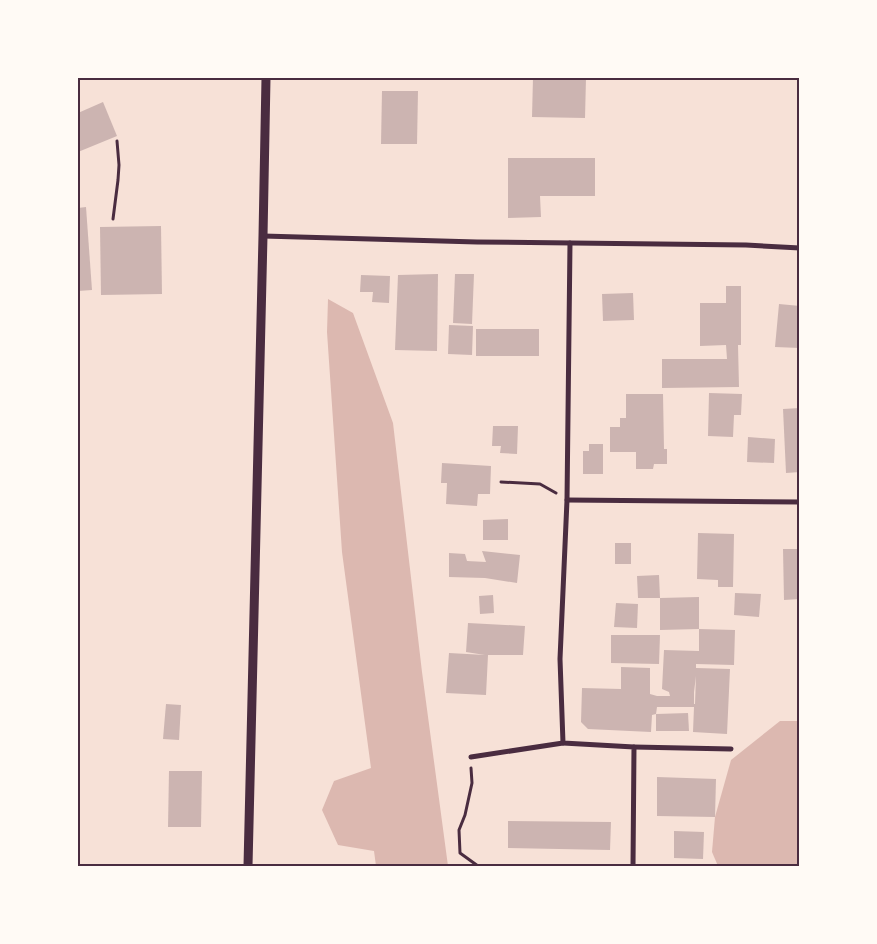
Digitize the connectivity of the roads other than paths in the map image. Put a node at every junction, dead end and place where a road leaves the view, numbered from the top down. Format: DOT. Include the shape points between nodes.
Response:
graph roads {
  1 [pos="266,78"];
  2 [pos="264,236"];
  3 [pos="570,243"];
  4 [pos="800,248"];
  5 [pos="568,500"];
  6 [pos="800,502"];
  7 [pos="563,742"];
  8 [pos="634,747"];
  9 [pos="731,749"];
  10 [pos="470,757"];
  11 [pos="248,866"];
  12 [pos="633,866"];
  1 -- 2 [label="street"];
  2 -- 3 [label="street"];
  2 -- 11 [label="street"];
  3 -- 4 [label="street"];
  3 -- 5 [label="street"];
  5 -- 6 [label="street"];
  5 -- 7 [label="street" via="560,659"];
  7 -- 8 [label="street"];
  7 -- 10 [label="street"];
  8 -- 9 [label="street"];
  8 -- 12 [label="street"];
}
